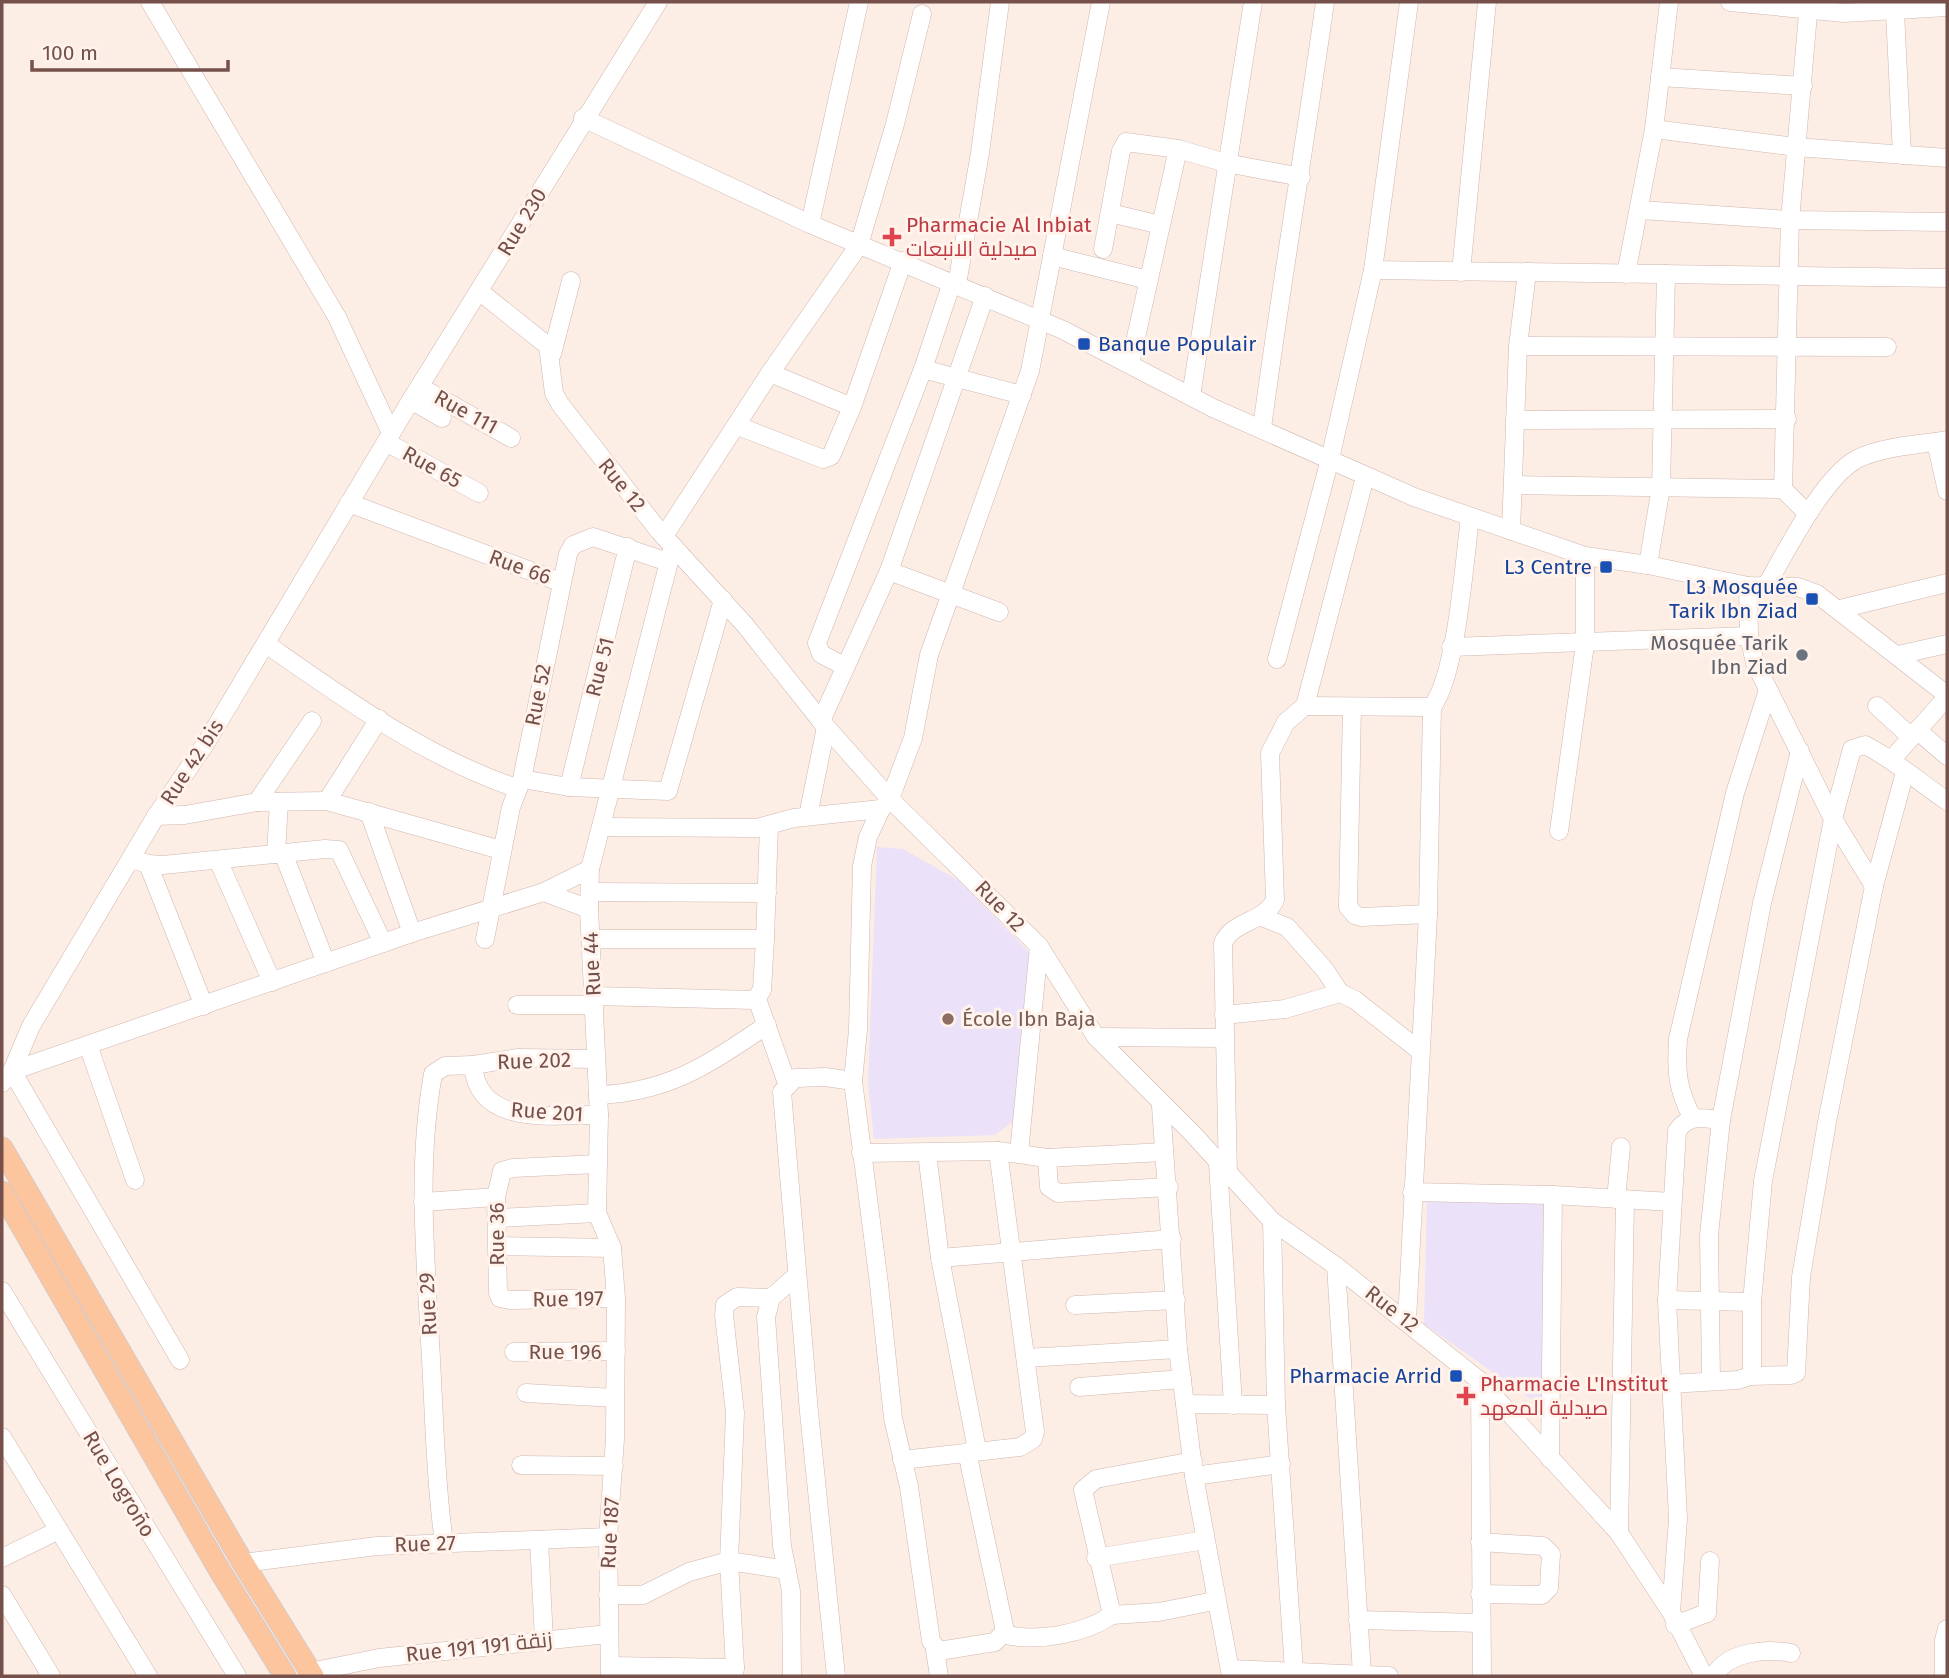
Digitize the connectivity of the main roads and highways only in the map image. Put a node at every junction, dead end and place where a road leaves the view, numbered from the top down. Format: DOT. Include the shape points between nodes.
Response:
graph roads {
  1 [pos="2,1149"];
  2 [pos="2,1192"];
  3 [pos="311,1674"];
  4 [pos="285,1676"];
  1 -- 3 [label="main road"];
  2 -- 4 [label="main road"];
}
